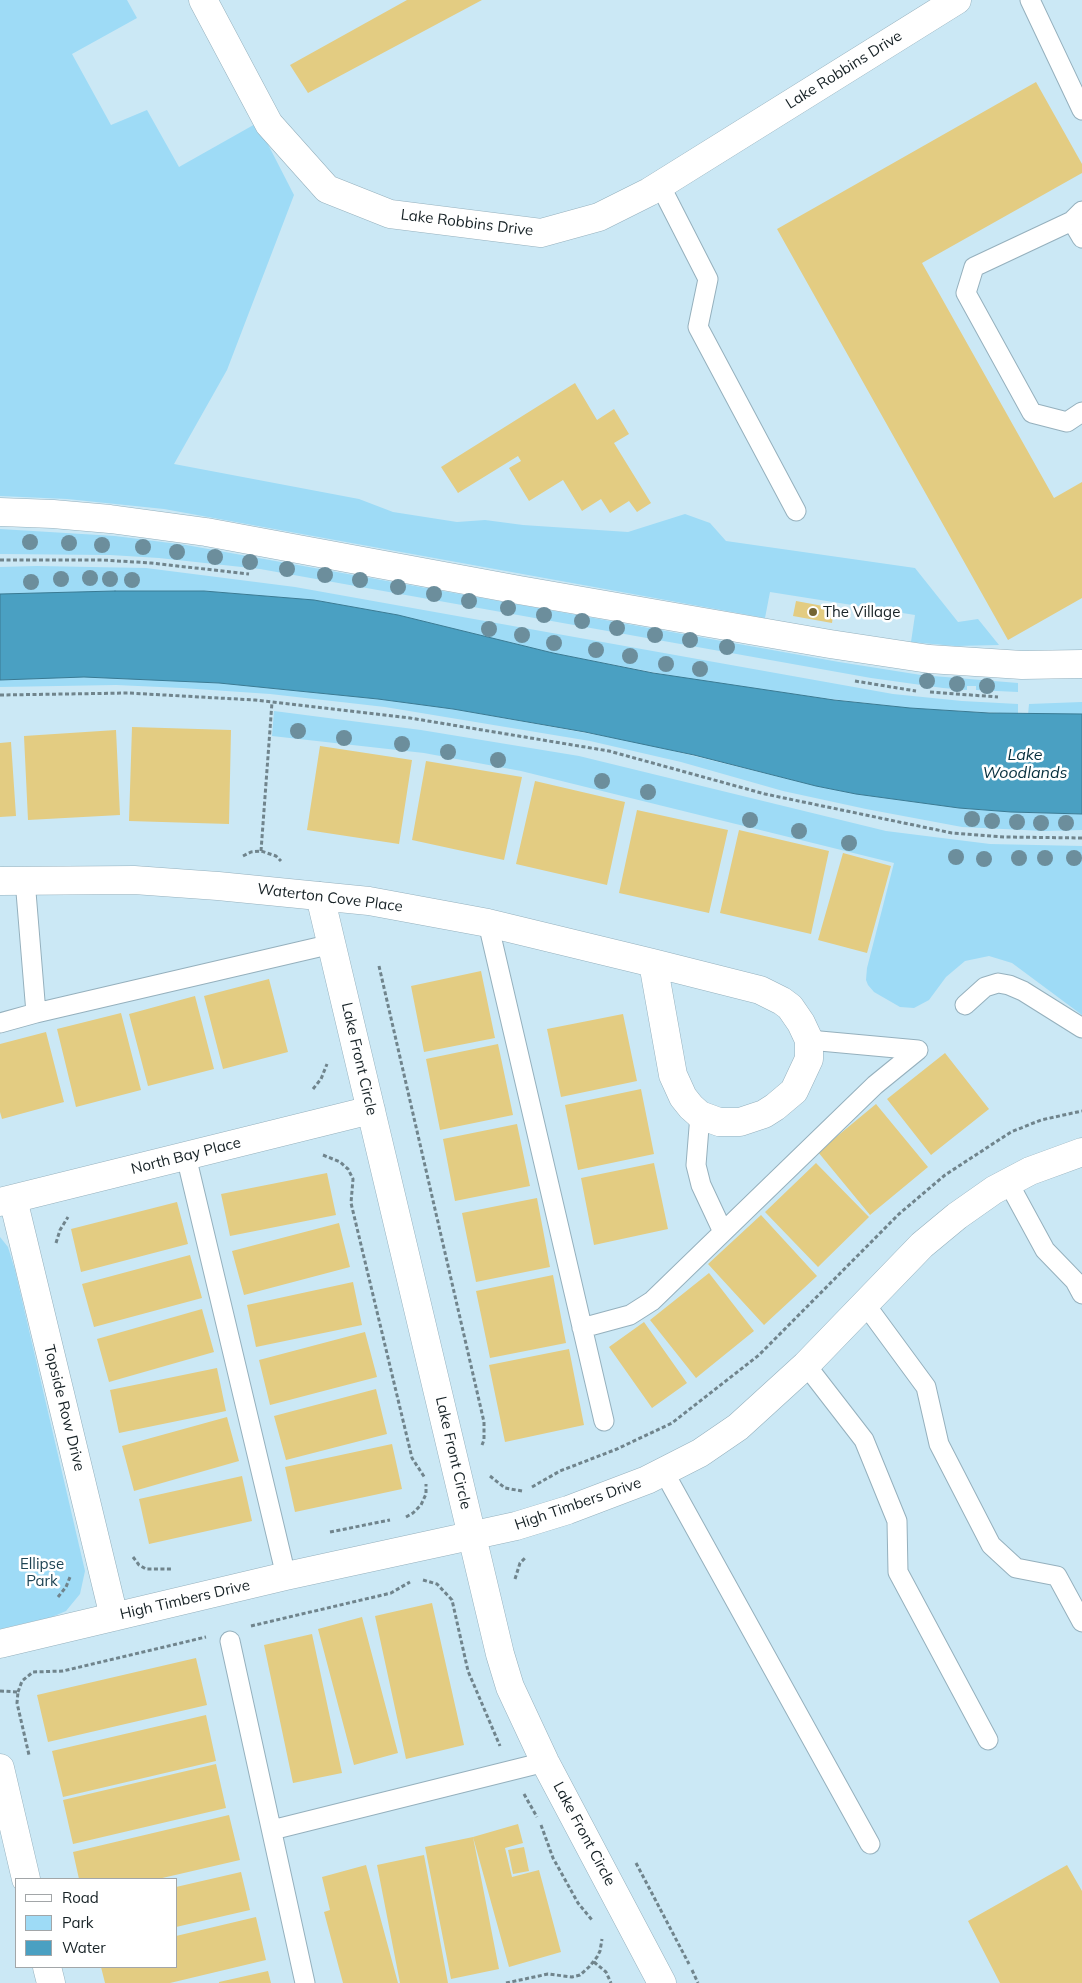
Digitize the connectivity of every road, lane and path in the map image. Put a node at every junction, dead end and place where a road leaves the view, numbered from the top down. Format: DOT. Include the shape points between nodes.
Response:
graph roads {
  1 [pos="203,0"];
  2 [pos="956,0"];
  3 [pos="1030,0"];
  4 [pos="1082,110"];
  5 [pos="660,184"];
  6 [pos="1077,216"];
  7 [pos="1082,238"];
  8 [pos="1082,412"];
  9 [pos="796,511"];
  10 [pos="0,512"];
  11 [pos="0,560"];
  12 [pos="254,574"];
  13 [pos="1082,664"];
  14 [pos="0,695"];
  15 [pos="272,702"];
  16 [pos="1082,838"];
  17 [pos="261,851"];
  18 [pos="13,881"];
  19 [pos="320,896"];
  20 [pos="488,923"];
  21 [pos="332,944"];
  22 [pos="653,963"];
  23 [pos="965,1005"];
  24 [pos="36,1012"];
  25 [pos="0,1022"];
  26 [pos="1082,1028"];
  27 [pos="808,1040"];
  28 [pos="371,1110"];
  29 [pos="700,1114"];
  30 [pos="1082,1152"];
  31 [pos="186,1156"];
  32 [pos="1008,1182"];
  33 [pos="7,1200"];
  34 [pos="723,1232"];
  35 [pos="1082,1294"];
  36 [pos="865,1304"];
  37 [pos="582,1328"];
  38 [pos="806,1365"];
  39 [pos="604,1421"];
  40 [pos="664,1472"];
  41 [pos="511,1490"];
  42 [pos="516,1526"];
  43 [pos="472,1536"];
  44 [pos="137,1562"];
  45 [pos="286,1576"];
  46 [pos="104,1577"];
  47 [pos="516,1586"];
  48 [pos="56,1599"];
  49 [pos="114,1617"];
  50 [pos="1082,1622"];
  51 [pos="246,1627"];
  52 [pos="208,1637"];
  53 [pos="230,1641"];
  54 [pos="0,1644"];
  55 [pos="18,1692"];
  56 [pos="988,1740"];
  57 [pos="545,1762"];
  58 [pos="0,1768"];
  59 [pos="512,1771"];
  60 [pos="272,1830"];
  61 [pos="870,1844"];
  62 [pos="634,1860"];
  63 [pos="26,1878"];
  64 [pos="597,1925"];
  65 [pos="600,1933"];
  66 [pos="594,1962"];
  67 [pos="47,1968"];
  68 [pos="51,1983"];
  69 [pos="305,1983"];
  70 [pos="506,1983"];
  71 [pos="611,1983"];
  72 [pos="661,1983"];
  73 [pos="698,1983"];
  1 -- 5 [label="street, Lake Robbins Drive" via="269,124 327,189 390,214 540,233 599,216"];
  2 -- 5 [label="street, Lake Robbins Drive"];
  3 -- 4 [label="lane"];
  5 -- 9 [label="lane" via="708,279 698,327"];
  6 -- 7 [label="lane"];
  6 -- 8 [label="lane" via="974,267 966,293 1032,413 1067,422"];
  10 -- 13 [label="street" via="110,519 206,532 929,659 1022,665"];
  11 -- 12 [label="path" via="151,563"];
  14 -- 15 [label="path" via="129,693"];
  15 -- 16 [label="path" via="410,718 609,751 765,794 952,833 1004,838"];
  15 -- 17 [label="path"];
  18 -- 19 [label="street, Waterton Cove Place" via="134,880"];
  18 -- 24 [label="lane"];
  19 -- 20 [label="street, Waterton Cove Place" via="405,906"];
  19 -- 21 [label="street, Lake Front Circle"];
  20 -- 22 [label="street, Waterton Cove Place"];
  20 -- 37 [label="lane"];
  21 -- 24 [label="lane"];
  21 -- 28 [label="street, Lake Front Circle"];
  22 -- 27 [label="street, Waterton Cove Place" via="772,995 796,1015"];
  22 -- 29 [label="street, Waterton Cove Place" via="673,1075 683,1097"];
  23 -- 26 [label="lane" via="985,987 998,983 1009,985"];
  24 -- 25 [label="lane"];
  27 -- 29 [label="street, Waterton Cove Place" via="809,1059 800,1081 794,1091 775,1107 740,1122 719,1122"];
  27 -- 34 [label="lane" via="918,1050 875,1085"];
  28 -- 31 [label="street, North Bay Place"];
  28 -- 43 [label="street, Lake Front Circle"];
  29 -- 34 [label="lane" via="696,1165 703,1190"];
  30 -- 32 [label="street, High Timbers Drive" via="1047,1163"];
  31 -- 33 [label="street, North Bay Place"];
  31 -- 45 [label="lane"];
  32 -- 35 [label="lane" via="1045,1250 1075,1280"];
  32 -- 36 [label="street, High Timbers Drive" via="940,1229"];
  33 -- 46 [label="street, Topside Row Drive"];
  34 -- 37 [label="lane" via="642,1308 619,1319"];
  36 -- 38 [label="street, High Timbers Drive"];
  36 -- 50 [label="lane" via="926,1387 939,1444 991,1545 1016,1568 1057,1576"];
  37 -- 39 [label="lane"];
  38 -- 40 [label="street, High Timbers Drive" via="738,1427"];
  38 -- 56 [label="lane" via="864,1440 897,1521 898,1572"];
  40 -- 42 [label="street, High Timbers Drive" via="620,1492"];
  40 -- 61 [label="lane"];
  41 -- 42 [label="path" via="509,1503"];
  42 -- 43 [label="street, High Timbers Drive"];
  42 -- 47 [label="path" via="520,1545 527,1556 516,1574"];
  43 -- 45 [label="street, High Timbers Drive"];
  43 -- 57 [label="street, Lake Front Circle" via="510,1687"];
  44 -- 46 [label="path" via="125,1572"];
  45 -- 49 [label="street, High Timbers Drive"];
  46 -- 48 [label="path" via="85,1581 70,1577"];
  46 -- 49 [label="street, Topside Row Drive"];
  49 -- 54 [label="street, High Timbers Drive"];
  51 -- 59 [label="path" via="391,1593 418,1580 437,1584 452,1600 472,1682"];
  52 -- 55 [label="path" via="63,1671 36,1671 25,1678"];
  53 -- 60 [label="lane"];
  57 -- 59 [label="lane"];
  57 -- 72 [label="street, Lake Front Circle"];
  58 -- 63 [label="street"];
  59 -- 60 [label="lane"];
  59 -- 64 [label="path" via="542,1827 553,1858 583,1910"];
  60 -- 69 [label="lane"];
  62 -- 73 [label="path" via="664,1912"];
  65 -- 66 [label="path" via="600,1951"];
  66 -- 70 [label="path" via="576,1976 548,1974"];
  66 -- 71 [label="path" via="606,1972"];
  67 -- 68 [label="street"];
}
